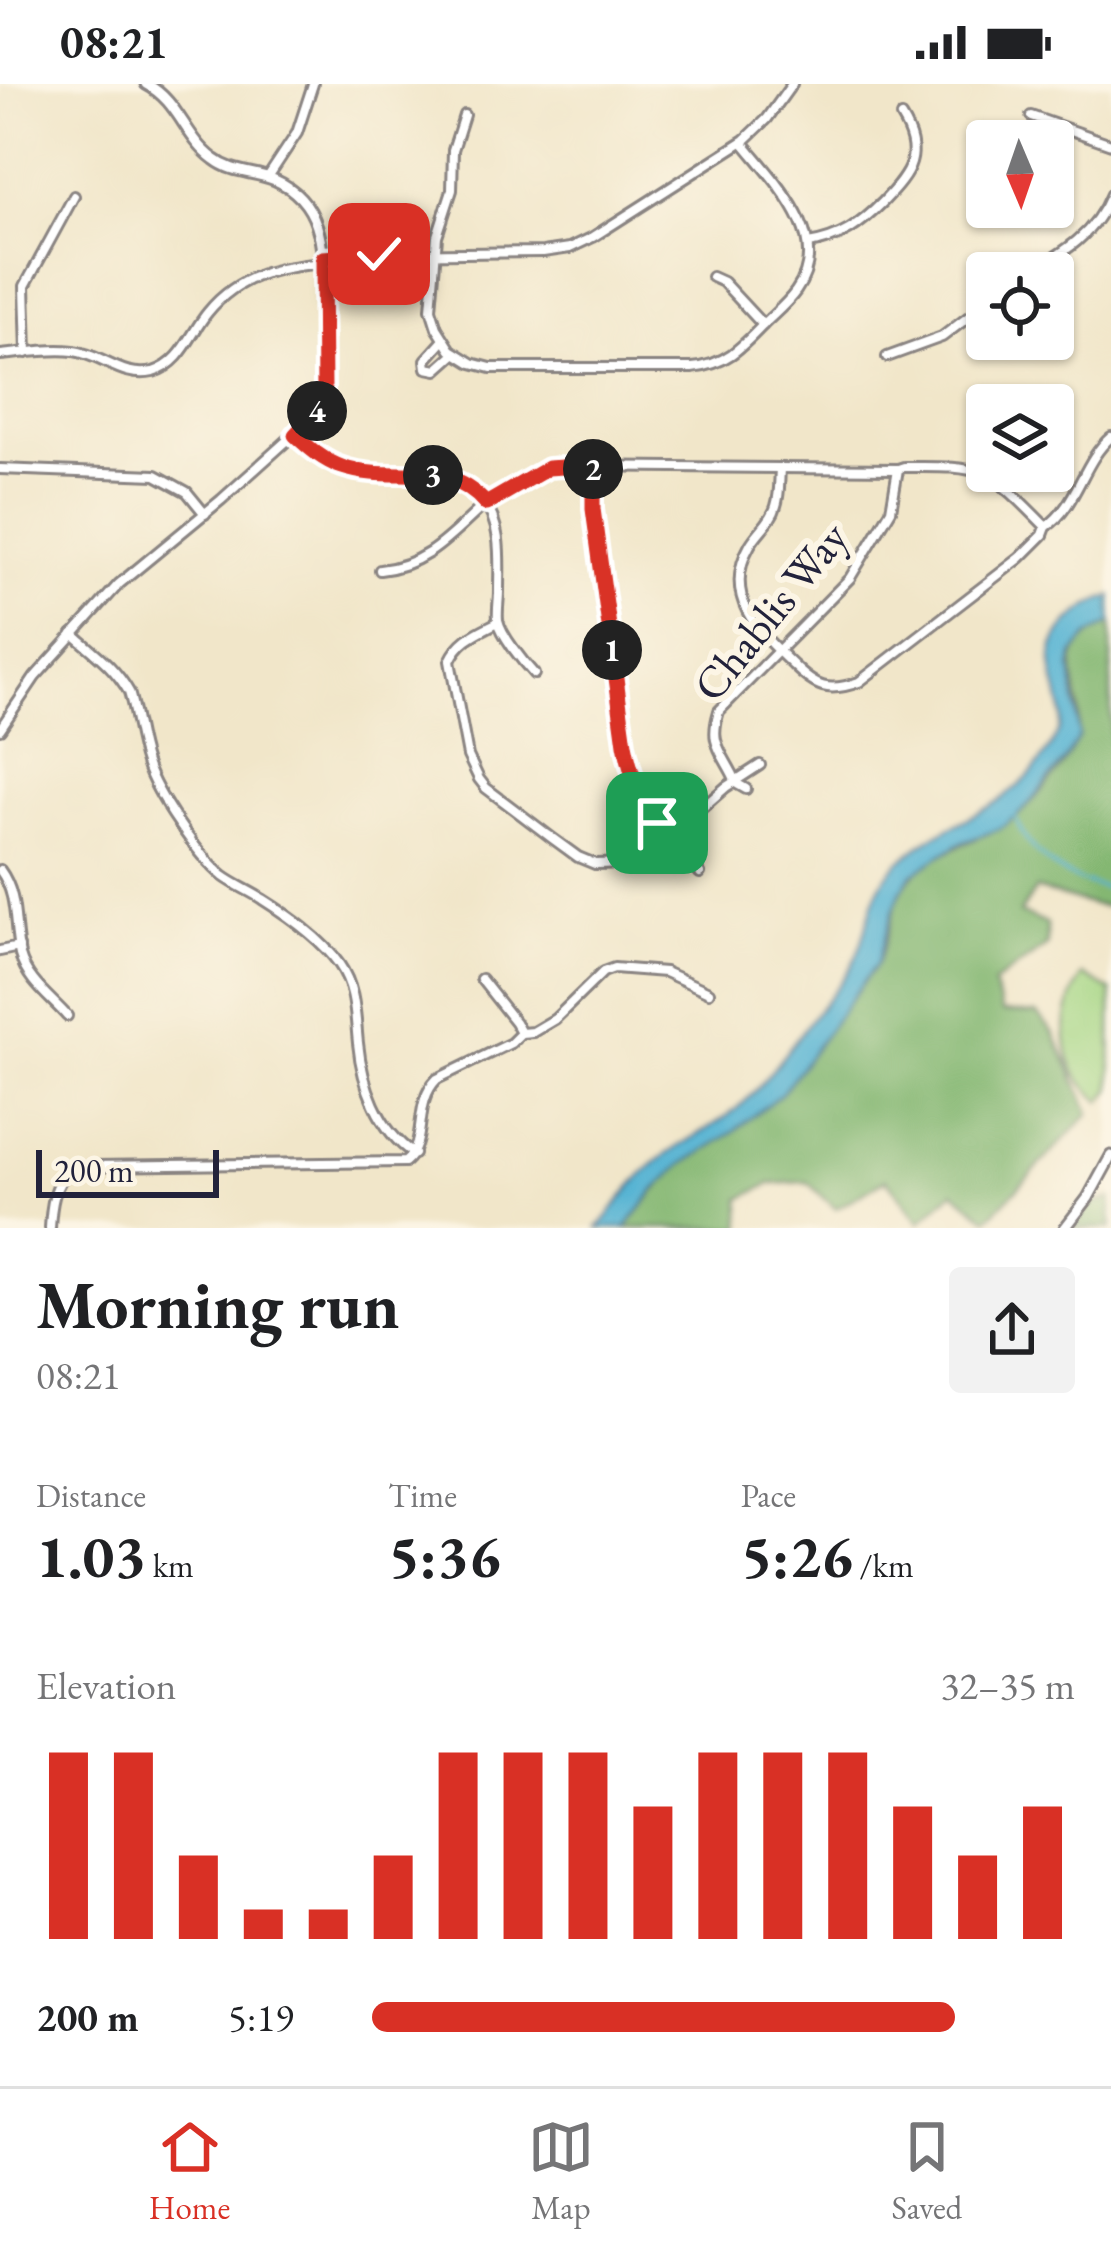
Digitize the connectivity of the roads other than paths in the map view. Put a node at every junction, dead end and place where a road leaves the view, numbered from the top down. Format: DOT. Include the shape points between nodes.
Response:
graph roads {
  1 [pos="146,84"];
  2 [pos="313,84"];
  3 [pos="792,84"];
  4 [pos="464,115"];
  5 [pos="1031,116"];
  6 [pos="901,117"];
  7 [pos="743,142"];
  8 [pos="1111,144"];
  9 [pos="268,177"];
  10 [pos="1111,194"];
  11 [pos="74,196"];
  12 [pos="808,244"];
  13 [pos="1061,252"];
  14 [pos="435,253"];
  15 [pos="323,261"];
  16 [pos="712,277"];
  17 [pos="966,319"];
  18 [pos="763,326"];
  19 [pos="444,340"];
  20 [pos="27,353"];
  21 [pos="455,353"];
  22 [pos="0,355"];
  23 [pos="325,357"];
  24 [pos="886,357"];
  25 [pos="295,435"];
  26 [pos="1111,437"];
  27 [pos="593,465"];
  28 [pos="0,469"];
  29 [pos="780,469"];
  30 [pos="898,469"];
  31 [pos="486,504"];
  32 [pos="205,514"];
  33 [pos="1046,527"];
  34 [pos="380,570"];
  35 [pos="498,622"];
  36 [pos="73,634"];
  37 [pos="777,650"];
  38 [pos="535,674"];
  39 [pos="0,729"];
  40 [pos="760,765"];
  41 [pos="735,783"];
  42 [pos="746,788"];
  43 [pos="668,837"];
  44 [pos="0,870"];
  45 [pos="700,873"];
  46 [pos="19,947"];
  47 [pos="0,951"];
  48 [pos="481,979"];
  49 [pos="709,992"];
  50 [pos="67,1016"];
  51 [pos="521,1033"];
  52 [pos="414,1154"];
  53 [pos="1111,1156"];
  54 [pos="50,1228"];
  55 [pos="1065,1228"];
  1 -- 9 [label="street" via="171,103 208,155"];
  2 -- 9 [label="street" via="297,133"];
  3 -- 7 [label="street"];
  4 -- 14 [label="street"];
  5 -- 8 [label="street"];
  6 -- 12 [label="street" via="913,151 903,182 857,227"];
  7 -- 12 [label="street" via="796,213"];
  7 -- 14 [label="street" via="579,244"];
  9 -- 15 [label="street" via="310,209"];
  10 -- 13 [label="street" via="1082,239"];
  11 -- 20 [label="street" via="27,280"];
  12 -- 18 [label="street" via="800,284"];
  14 -- 15 [label="street"];
  14 -- 19 [label="street" via="430,309"];
  15 -- 20 [label="street" via="274,268 233,287 176,359 155,371 127,372 75,351"];
  15 -- 23 [label="street"];
  16 -- 18 [label="street"];
  17 -- 24 [label="street" via="942,337"];
  18 -- 21 [label="street" via="736,353 705,367 500,369"];
  19 -- 21 [label="street"];
  19 -- 21 [label="street" via="427,368 436,371"];
  20 -- 22 [label="street"];
  23 -- 25 [label="street" via="318,408"];
  25 -- 31 [label="street" via="341,466 441,475"];
  25 -- 32 [label="street"];
  26 -- 33 [label="street"];
  27 -- 29 [label="street"];
  27 -- 31 [label="street" via="548,468"];
  27 -- 43 [label="street" via="631,778"];
  28 -- 32 [label="street" via="156,475 187,492"];
  29 -- 30 [label="street"];
  29 -- 37 [label="street" via="775,512 741,574 747,616"];
  30 -- 33 [label="street" via="983,472"];
  30 -- 37 [label="street, Chablis Way" via="891,510 850,578"];
  31 -- 34 [label="street" via="434,552"];
  31 -- 35 [label="street" via="498,534"];
  32 -- 36 [label="street" via="119,584"];
  33 -- 37 [label="street" via="1004,572 859,682 809,682"];
  35 -- 38 [label="street"];
  35 -- 43 [label="street" via="464,639 450,661 469,756 486,788 595,864 630,863"];
  36 -- 39 [label="street"];
  36 -- 52 [label="street" via="123,681 149,772 208,862 289,918 342,968 354,994 369,1090 390,1132"];
  37 -- 41 [label="street, Chablis Way" via="719,711 717,749"];
  40 -- 41 [label="street"];
  41 -- 42 [label="street"];
  41 -- 43 [label="street"];
  43 -- 45 [label="street"];
  44 -- 46 [label="street" via="13,897"];
  46 -- 47 [label="street"];
  46 -- 50 [label="street" via="31,978"];
  48 -- 51 [label="street"];
  49 -- 51 [label="street" via="665,972 614,968 555,1019"];
  51 -- 52 [label="street" via="428,1088"];
  52 -- 54 [label="street" via="399,1163 92,1166 62,1179"];
  53 -- 55 [label="street"];
}
